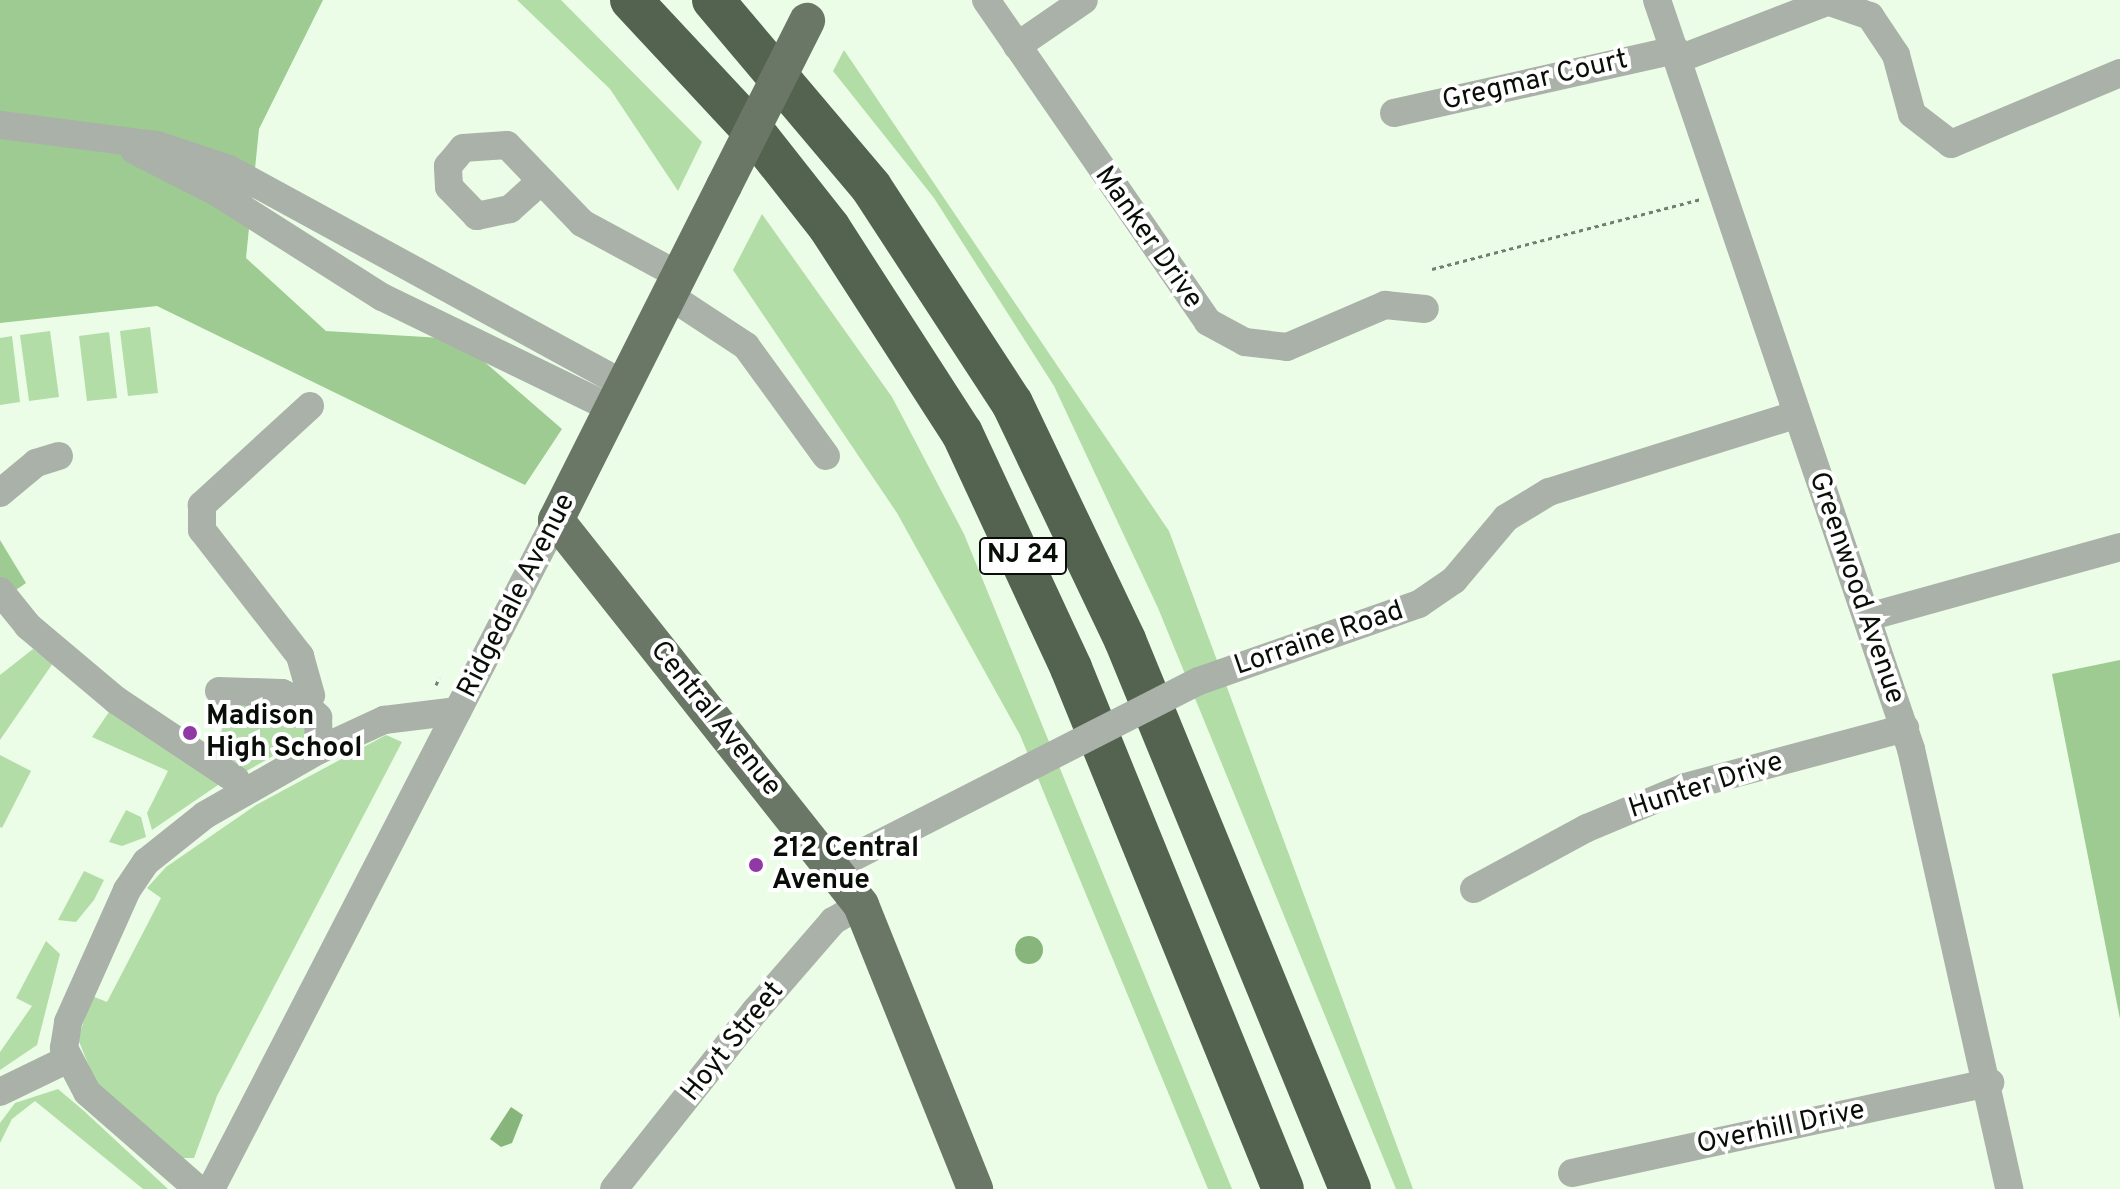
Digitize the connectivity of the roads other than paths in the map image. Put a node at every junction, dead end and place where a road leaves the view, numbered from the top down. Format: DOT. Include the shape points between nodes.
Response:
graph roads {
  1 [pos="631,0"];
  2 [pos="713,0"];
  3 [pos="986,0"];
  4 [pos="1084,0"];
  5 [pos="1657,0"];
  6 [pos="1824,2"];
  7 [pos="812,10"];
  8 [pos="1017,46"];
  9 [pos="1677,54"];
  10 [pos="2120,73"];
  11 [pos="1394,113"];
  12 [pos="0,125"];
  13 [pos="119,142"];
  14 [pos="541,181"];
  15 [pos="333,226"];
  16 [pos="312,253"];
  17 [pos="675,286"];
  18 [pos="1425,309"];
  19 [pos="619,397"];
  20 [pos="310,406"];
  21 [pos="1795,415"];
  22 [pos="59,456"];
  23 [pos="826,456"];
  24 [pos="0,493"];
  25 [pos="556,520"];
  26 [pos="2120,547"];
  27 [pos="0,591"];
  28 [pos="1868,617"];
  29 [pos="267,672"];
  30 [pos="219,691"];
  31 [pos="311,695"];
  32 [pos="457,711"];
  33 [pos="1905,728"];
  34 [pos="362,730"];
  35 [pos="319,750"];
  36 [pos="243,793"];
  37 [pos="834,867"];
  38 [pos="1474,889"];
  39 [pos="861,905"];
  40 [pos="68,1059"];
  41 [pos="1990,1083"];
  42 [pos="0,1092"];
  43 [pos="1572,1173"];
  44 [pos="198,1189"];
  45 [pos="211,1189"];
  46 [pos="614,1189"];
  47 [pos="975,1189"];
  48 [pos="1283,1189"];
  49 [pos="1350,1189"];
  50 [pos="2009,1189"];
  1 -- 48 [label="highway, NJ 24" via="755,133 829,227 962,433 1071,668"];
  2 -- 49 [label="highway, NJ 24" via="871,187 1012,403 1125,640"];
  3 -- 8 [label="street, Manker Drive"];
  4 -- 8 [label="street"];
  5 -- 9 [label="street, Greenwood Avenue"];
  6 -- 9 [label="street, Gregmar Court"];
  6 -- 10 [label="street" via="1870,16 1896,55 1912,114 1951,144"];
  7 -- 17 [label="main road, Ridgedale Avenue, bridge"];
  8 -- 18 [label="street, Manker Drive" via="1192,308 1225,334 1287,347 1385,305"];
  9 -- 11 [label="street, Gregmar Court"];
  9 -- 21 [label="street, Greenwood Avenue"];
  12 -- 13 [label="street"];
  13 -- 15 [label="street" via="157,145 229,169"];
  13 -- 16 [label="street"];
  14 -- 17 [label="street" via="582,223"];
  15 -- 16 [label="street" via="318,235"];
  15 -- 19 [label="street"];
  16 -- 19 [label="street" via="382,297"];
  17 -- 19 [label="main road, Ridgedale Avenue"];
  17 -- 23 [label="street" via="746,346"];
  19 -- 25 [label="main road, Ridgedale Avenue"];
  20 -- 31 [label="street" via="202,505 202,530 300,656"];
  21 -- 28 [label="street, Greenwood Avenue"];
  21 -- 37 [label="street, Lorraine Road, bridge" via="1549,492 1506,518 1454,580 1419,604 1199,681"];
  22 -- 24 [label="street" via="36,463"];
  25 -- 32 [label="street, Ridgedale Avenue"];
  25 -- 37 [label="main road, Central Avenue"];
  26 -- 28 [label="street"];
  27 -- 36 [label="street" via="28,626 116,700 236,780"];
  28 -- 33 [label="street, Greenwood Avenue"];
  29 -- 31 [label="street"];
  30 -- 35 [label="street" via="282,693 303,703 318,717"];
  31 -- 34 [label="street"];
  32 -- 34 [label="street" via="422,711"];
  32 -- 45 [label="street, Ridgedale Avenue"];
  33 -- 38 [label="street, Hunter Drive" via="1672,792"];
  33 -- 41 [label="street, Greenwood Avenue"];
  34 -- 35 [label="street"];
  35 -- 36 [label="street"];
  36 -- 40 [label="street" via="168,843 133,880 68,1022"];
  37 -- 39 [label="main road, Central Avenue"];
  39 -- 46 [label="street, Hoyt Street" via="833,921"];
  39 -- 47 [label="main road, Central Avenue"];
  40 -- 42 [label="street"];
  40 -- 44 [label="street" via="87,1092"];
  41 -- 43 [label="street, Overhill Drive"];
  41 -- 50 [label="street, Greenwood Avenue"];
}
